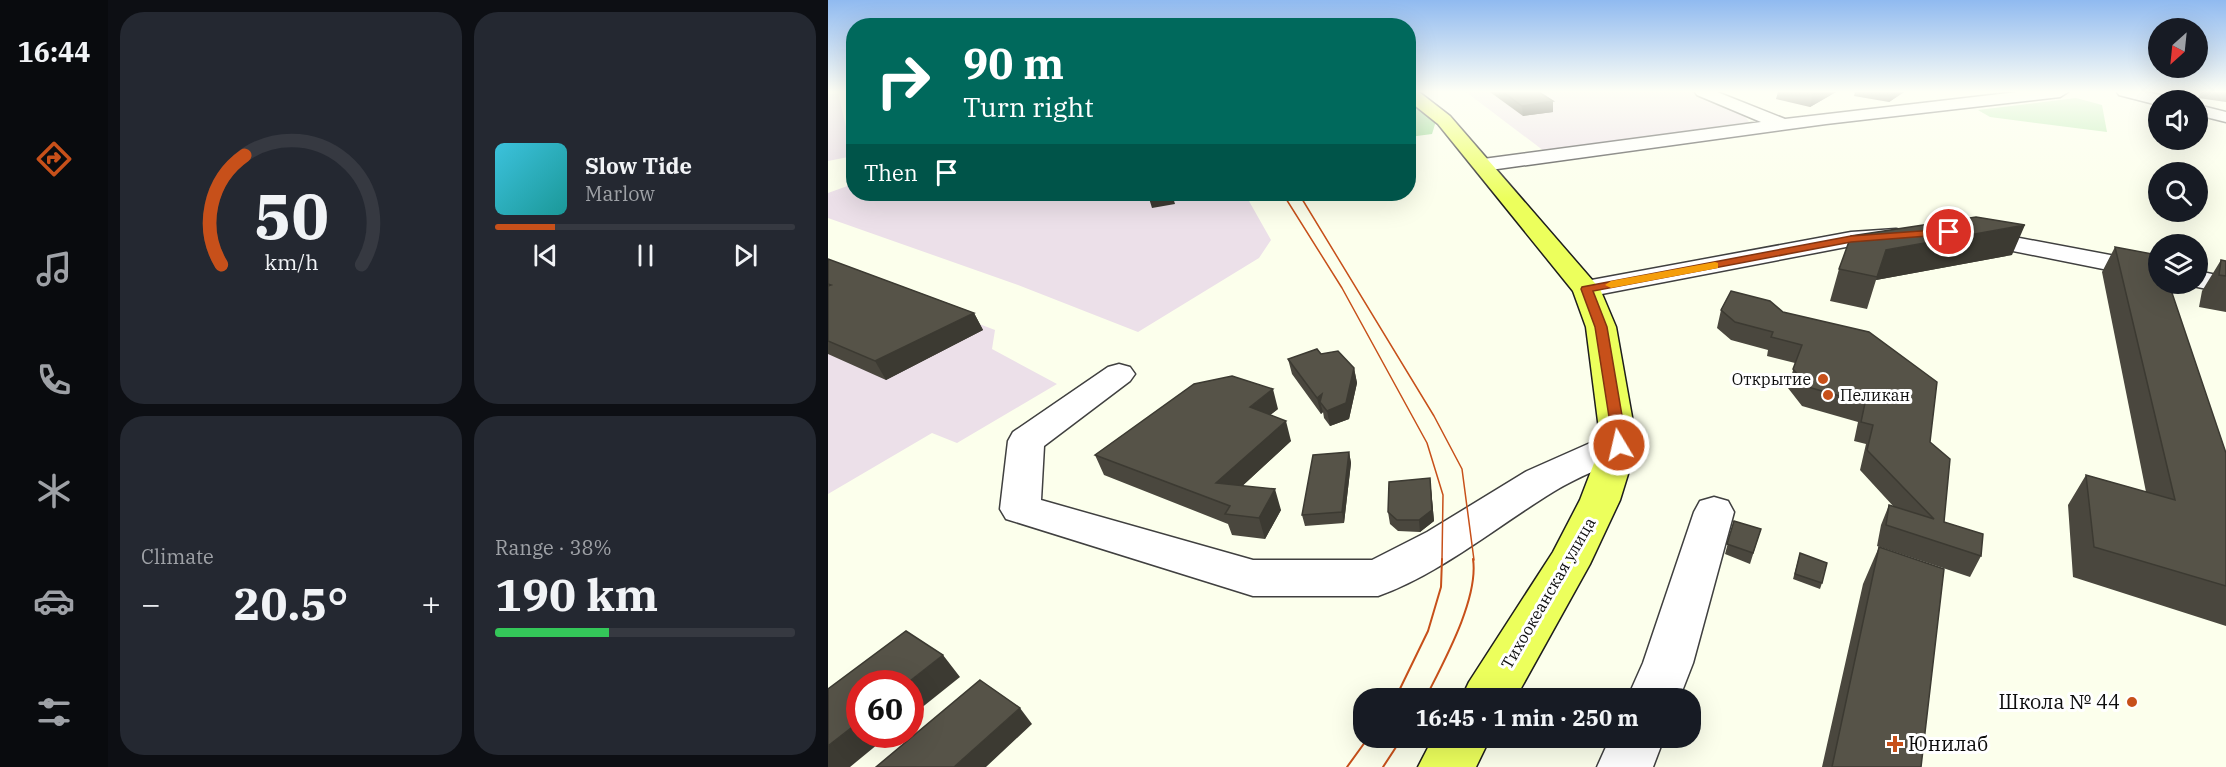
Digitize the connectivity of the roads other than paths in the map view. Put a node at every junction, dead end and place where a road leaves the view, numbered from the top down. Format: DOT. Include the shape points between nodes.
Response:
graph roads {
  1 [pos="1451,128"];
  2 [pos="1761,128"];
  3 [pos="1482,165"];
  4 [pos="2148,270"];
  5 [pos="2208,281"];
  6 [pos="2226,285"];
  7 [pos="1586,289"];
  8 [pos="1119,374"];
  9 [pos="1619,445"];
  10 [pos="1714,512"];
  11 [pos="1494,688"];
  12 [pos="1658,688"];
  13 [pos="1457,748"];
  14 [pos="1633,748"];
  15 [pos="1446,767"];
  16 [pos="1625,767"];
  1 -- 3 [label="main road, Тихоокеанская улица"];
  2 -- 3 [label="street"];
  3 -- 7 [label="main road, Тихоокеанская улица"];
  4 -- 7 [label="street" via="1937,233 1851,239"];
  5 -- 6 [label="street"];
  7 -- 9 [label="main road, Тихоокеанская улица" via="1601,327"];
  8 -- 9 [label="street" via="1026,441 1020,509 1253,578 1378,578 1541,481"];
  9 -- 11 [label="main road, Тихоокеанская улица" via="1600,500 1568,564"];
  10 -- 12 [label="street"];
  13 -- 15 [label="main road"];
  14 -- 16 [label="street"];
}
